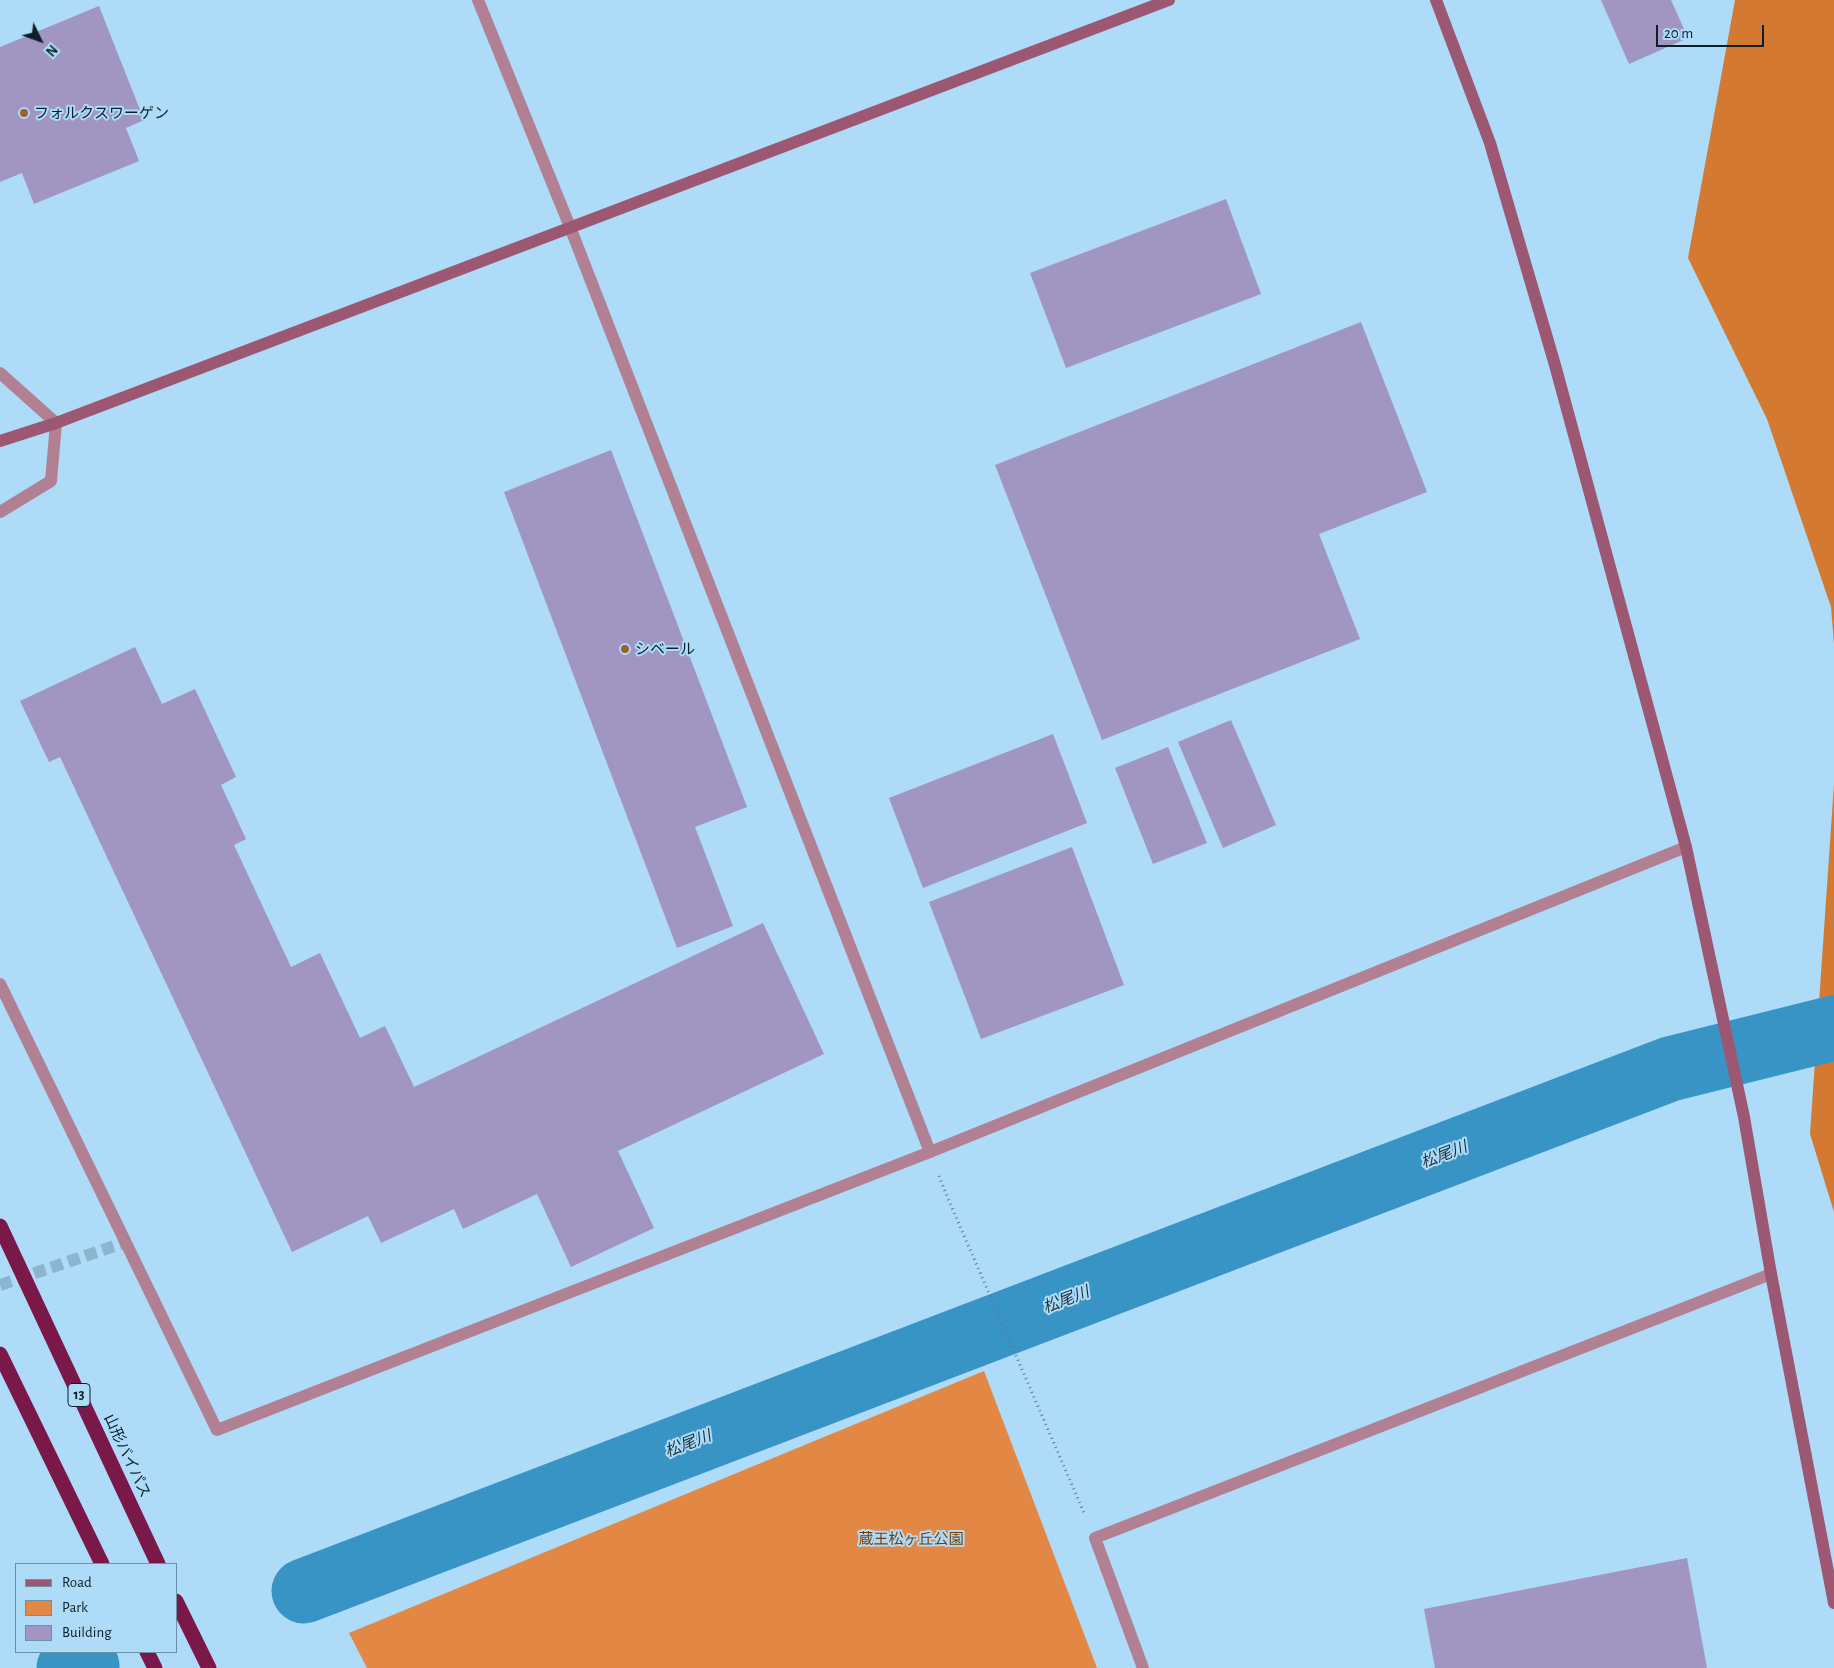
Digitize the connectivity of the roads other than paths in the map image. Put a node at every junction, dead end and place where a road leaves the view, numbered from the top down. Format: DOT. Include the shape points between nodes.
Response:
graph roads {
  1 [pos="478,0"];
  2 [pos="1168,0"];
  3 [pos="1436,0"];
  4 [pos="570,227"];
  5 [pos="0,373"];
  6 [pos="56,423"];
  7 [pos="0,441"];
  8 [pos="0,512"];
  9 [pos="1686,846"];
  10 [pos="0,984"];
  11 [pos="930,1152"];
  12 [pos="0,1226"];
  13 [pos="1771,1274"];
  14 [pos="0,1354"];
  15 [pos="102,1563"];
  16 [pos="158,1563"];
  17 [pos="1834,1603"];
  18 [pos="178,1606"];
  19 [pos="148,1653"];
  20 [pos="155,1668"];
  21 [pos="208,1668"];
  22 [pos="1142,1668"];
  1 -- 4 [label="street"];
  2 -- 4 [label="street"];
  3 -- 9 [label="street" via="1490,143 1555,365"];
  4 -- 6 [label="street"];
  4 -- 11 [label="street"];
  5 -- 6 [label="street"];
  6 -- 7 [label="street"];
  6 -- 8 [label="street" via="51,481"];
  9 -- 11 [label="street"];
  9 -- 13 [label="street" via="1744,1116"];
  10 -- 11 [label="street" via="217,1430"];
  12 -- 16 [label="highway, 山形バイパス / 13"];
  13 -- 17 [label="street"];
  13 -- 22 [label="street" via="1095,1538"];
  14 -- 15 [label="highway"];
  18 -- 21 [label="highway"];
  19 -- 20 [label="highway"];
}
